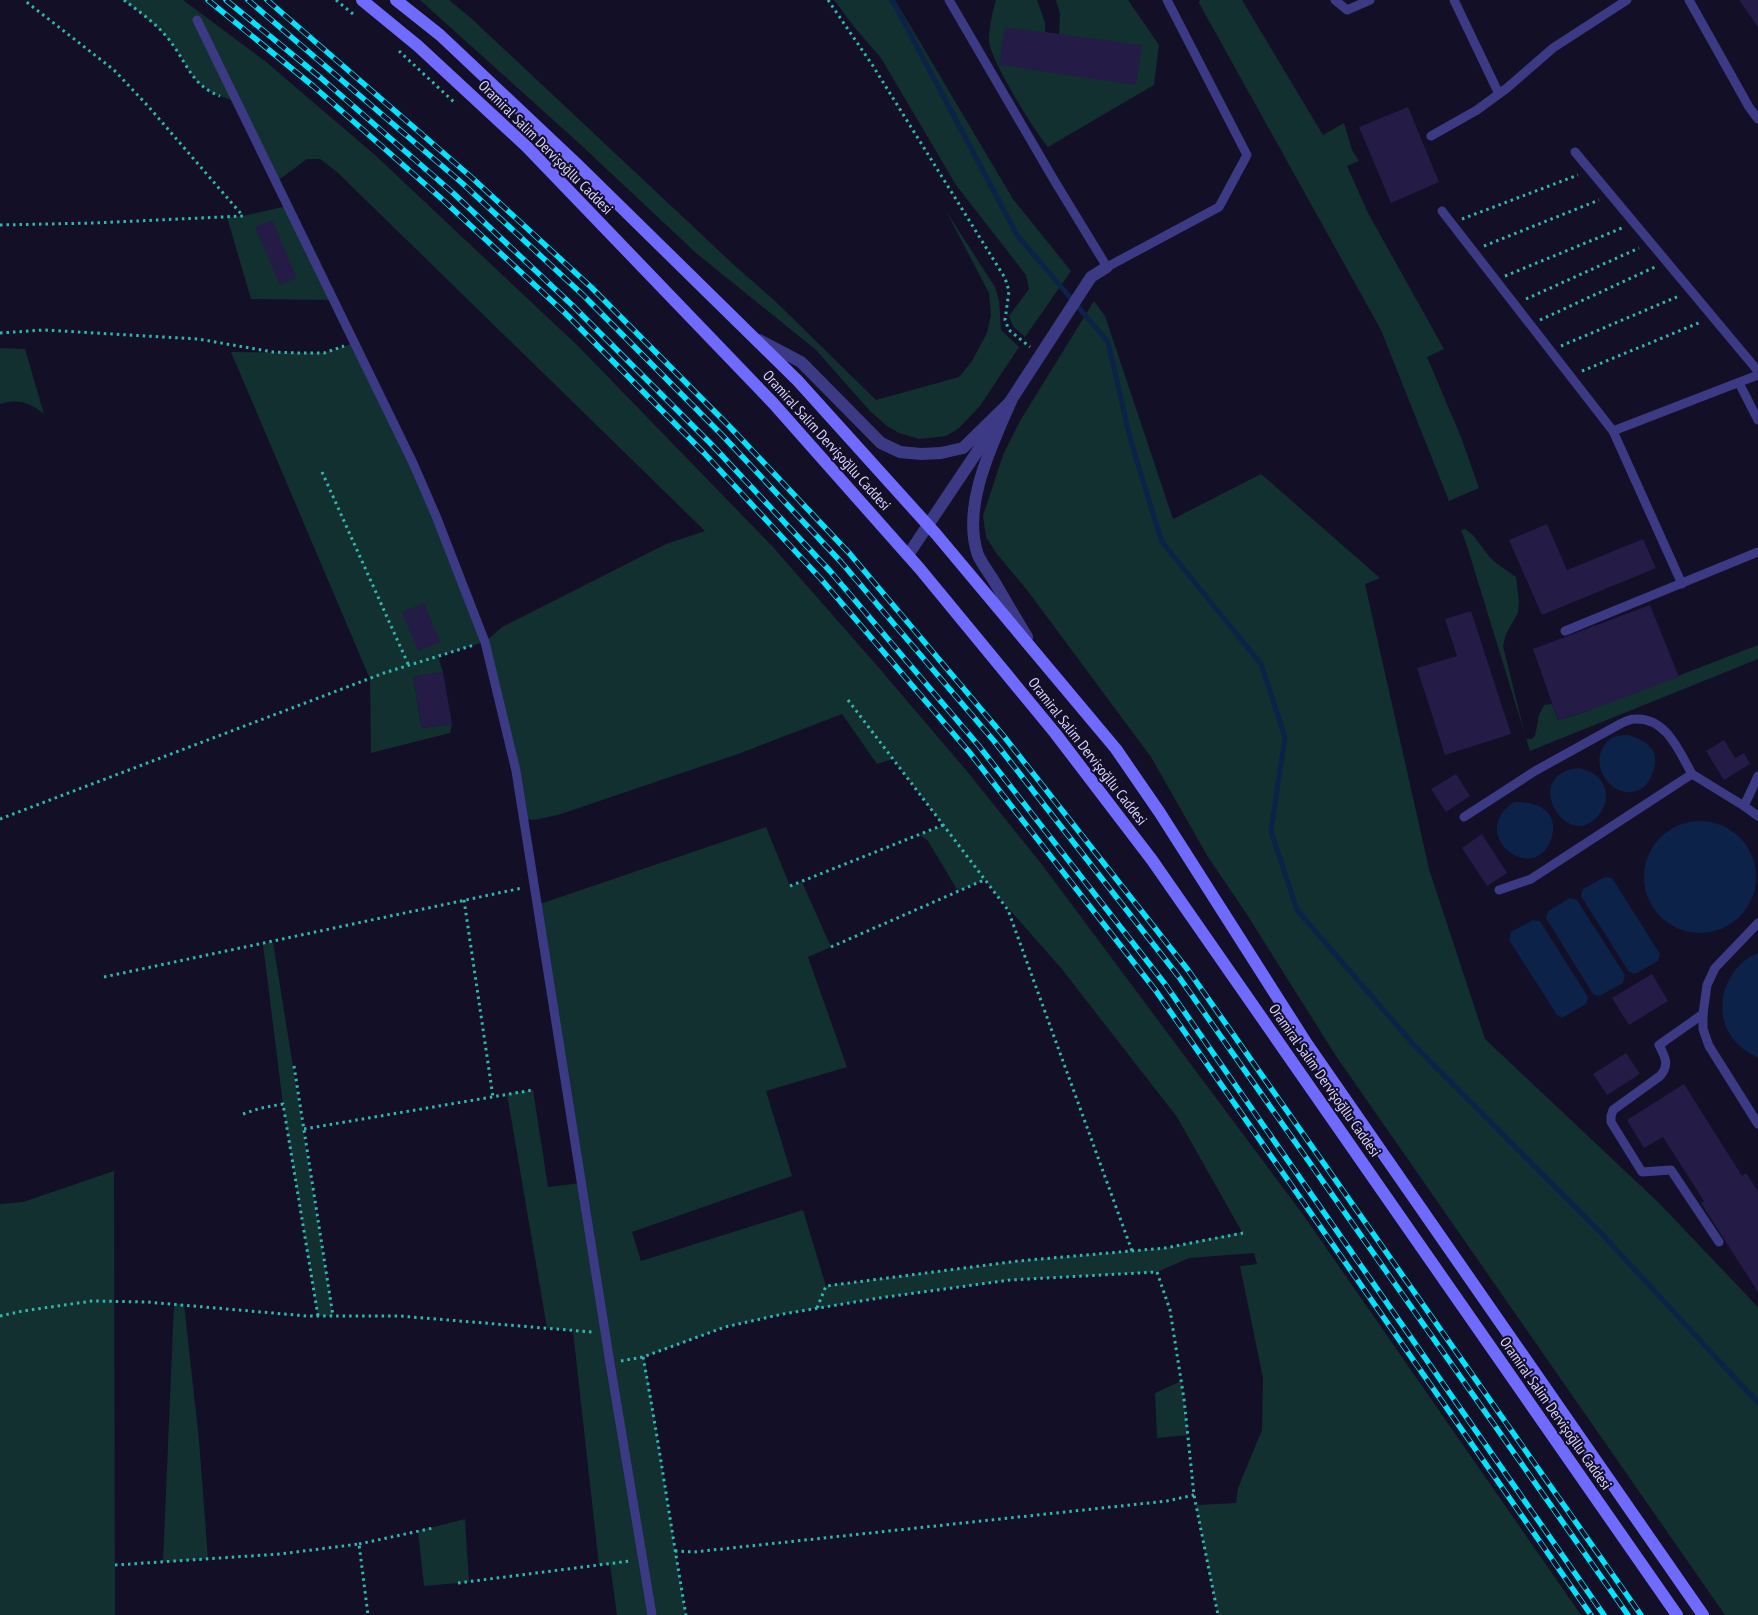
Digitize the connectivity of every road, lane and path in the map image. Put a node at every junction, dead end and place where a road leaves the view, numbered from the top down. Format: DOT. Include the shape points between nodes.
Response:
graph roads {
  1 [pos="24,0"];
  2 [pos="124,0"];
  3 [pos="336,0"];
  4 [pos="362,0"];
  5 [pos="396,0"];
  6 [pos="828,0"];
  7 [pos="949,0"];
  8 [pos="1167,0"];
  9 [pos="1335,0"];
  10 [pos="1370,0"];
  11 [pos="1454,0"];
  12 [pos="1626,0"];
  13 [pos="1689,0"];
  14 [pos="358,18"];
  15 [pos="197,20"];
  16 [pos="395,48"];
  17 [pos="1499,94"];
  18 [pos="237,102"];
  19 [pos="458,105"];
  20 [pos="1758,119"];
  21 [pos="1431,136"];
  22 [pos="1575,152"];
  23 [pos="1590,170"];
  24 [pos="1611,196"];
  25 [pos="1442,210"];
  26 [pos="1452,223"];
  27 [pos="1634,223"];
  28 [pos="0,226"];
  29 [pos="1651,243"];
  30 [pos="1472,250"];
  31 [pos="1666,261"];
  32 [pos="1107,267"];
  33 [pos="1495,280"];
  34 [pos="1692,291"];
  35 [pos="1514,304"];
  36 [pos="1713,317"];
  37 [pos="1530,325"];
  38 [pos="0,332"];
  39 [pos="754,338"];
  40 [pos="354,343"];
  41 [pos="1043,351"];
  42 [pos="1550,351"];
  43 [pos="1758,371"];
  44 [pos="1758,375"];
  45 [pos="1570,376"];
  46 [pos="1739,383"];
  47 [pos="1011,401"];
  48 [pos="1758,420"];
  49 [pos="1613,431"];
  50 [pos="322,472"];
  51 [pos="928,526"];
  52 [pos="1758,552"];
  53 [pos="908,556"];
  54 [pos="1682,584"];
  55 [pos="1565,631"];
  56 [pos="484,642"];
  57 [pos="1038,654"];
  58 [pos="409,666"];
  59 [pos="848,700"];
  60 [pos="1692,774"];
  61 [pos="1758,776"];
  62 [pos="1744,806"];
  63 [pos="1758,816"];
  64 [pos="1464,817"];
  65 [pos="0,819"];
  66 [pos="943,825"];
  67 [pos="985,880"];
  68 [pos="534,886"];
  69 [pos="790,886"];
  70 [pos="1499,890"];
  71 [pos="464,900"];
  72 [pos="1758,923"];
  73 [pos="832,946"];
  74 [pos="104,978"];
  75 [pos="1702,1014"];
  76 [pos="294,1066"];
  77 [pos="533,1090"];
  78 [pos="493,1097"];
  79 [pos="243,1114"];
  80 [pos="1758,1124"];
  81 [pos="304,1129"];
  82 [pos="1243,1233"];
  83 [pos="1719,1242"];
  84 [pos="1132,1251"];
  85 [pos="817,1308"];
  86 [pos="0,1316"];
  87 [pos="318,1316"];
  88 [pos="333,1316"];
  89 [pos="606,1334"];
  90 [pos="643,1357"];
  91 [pos="610,1363"];
  92 [pos="1194,1495"];
  93 [pos="433,1528"];
  94 [pos="359,1544"];
  95 [pos="675,1551"];
  96 [pos="643,1560"];
  97 [pos="115,1565"];
  98 [pos="458,1583"];
  99 [pos="368,1615"];
  100 [pos="652,1615"];
  101 [pos="686,1615"];
  102 [pos="1218,1615"];
  103 [pos="1676,1615"];
  104 [pos="1703,1615"];
  1 -- 28 [label="path" via="114,70 243,216"];
  2 -- 18 [label="path" via="157,27 197,82 214,94"];
  3 -- 14 [label="path"];
  4 -- 53 [label="main road, Oramiral Salim Dervişoğllu Caddesi" via="418,46 527,147 773,403"];
  5 -- 39 [label="main road, Oramiral Salim Dervişoğllu Caddesi" via="440,35 571,158"];
  6 -- 41 [label="path" via="873,66 1004,278 1009,291 1005,320 1009,330"];
  7 -- 32 [label="lane"];
  8 -- 32 [label="lane" via="1247,155 1219,207"];
  9 -- 10 [label="lane" via="1347,10"];
  11 -- 17 [label="lane"];
  12 -- 17 [label="lane" via="1552,48"];
  13 -- 20 [label="lane"];
  15 -- 18 [label="lane"];
  16 -- 19 [label="path"];
  17 -- 21 [label="lane"];
  18 -- 40 [label="lane"];
  22 -- 23 [label="lane"];
  23 -- 24 [label="lane"];
  23 -- 26 [label="path"];
  24 -- 27 [label="lane"];
  24 -- 30 [label="path"];
  25 -- 26 [label="lane"];
  26 -- 30 [label="lane"];
  27 -- 29 [label="lane"];
  27 -- 33 [label="path"];
  29 -- 31 [label="lane"];
  29 -- 35 [label="path"];
  30 -- 33 [label="lane"];
  31 -- 34 [label="lane"];
  31 -- 37 [label="path"];
  32 -- 41 [label="street" via="1090,277"];
  33 -- 35 [label="lane"];
  34 -- 36 [label="lane"];
  34 -- 42 [label="path"];
  35 -- 37 [label="lane"];
  36 -- 43 [label="lane"];
  36 -- 45 [label="path"];
  37 -- 42 [label="lane"];
  38 -- 40 [label="path" via="44,330 198,338 273,352 297,353 324,353"];
  39 -- 47 [label="street" via="801,362 881,443 900,452 934,454 962,448"];
  39 -- 51 [label="main road, Oramiral Salim Dervişoğllu Caddesi" via="798,381"];
  40 -- 56 [label="lane" via="436,516"];
  41 -- 47 [label="street"];
  42 -- 45 [label="lane"];
  44 -- 46 [label="lane"];
  45 -- 49 [label="lane"];
  46 -- 48 [label="lane"];
  46 -- 49 [label="lane"];
  47 -- 51 [label="street"];
  47 -- 57 [label="street" via="982,474 974,539 979,556"];
  49 -- 54 [label="lane"];
  50 -- 58 [label="path"];
  51 -- 53 [label="street"];
  51 -- 57 [label="main road, Oramiral Salim Dervişoğllu Caddesi"];
  52 -- 54 [label="lane"];
  53 -- 103 [label="main road, Oramiral Salim Dervişoğllu Caddesi" via="1055,733 1152,860"];
  54 -- 55 [label="lane"];
  56 -- 58 [label="path"];
  56 -- 68 [label="lane" via="516,770"];
  57 -- 104 [label="main road, Oramiral Salim Dervişoğllu Caddesi" via="1116,749 1307,1044"];
  58 -- 65 [label="path"];
  59 -- 66 [label="path"];
  60 -- 62 [label="lane"];
  60 -- 64 [label="lane" via="1665,730 1647,720 1634,719 1535,771"];
  60 -- 70 [label="lane" via="1531,879"];
  61 -- 62 [label="lane"];
  62 -- 63 [label="lane"];
  66 -- 67 [label="path"];
  66 -- 69 [label="path"];
  67 -- 73 [label="path"];
  67 -- 84 [label="path" via="1008,910"];
  68 -- 71 [label="path"];
  68 -- 89 [label="lane"];
  71 -- 74 [label="path"];
  71 -- 78 [label="path"];
  72 -- 75 [label="lane" via="1714,968"];
  75 -- 80 [label="lane" via="1709,1046"];
  75 -- 83 [label="lane" via="1659,1045 1667,1064 1665,1071 1613,1110 1611,1122 1642,1172 1671,1170"];
  76 -- 81 [label="path"];
  77 -- 78 [label="path"];
  78 -- 81 [label="path"];
  79 -- 87 [label="path" via="282,1104"];
  81 -- 88 [label="path"];
  82 -- 84 [label="path"];
  84 -- 85 [label="path" via="1010,1262 826,1286"];
  85 -- 90 [label="path" via="725,1327"];
  85 -- 92 [label="path" via="1010,1280 1158,1272 1171,1319 1184,1399"];
  86 -- 87 [label="path" via="107,1301"];
  87 -- 88 [label="path"];
  88 -- 89 [label="path" via="400,1316"];
  89 -- 91 [label="lane"];
  90 -- 91 [label="path"];
  90 -- 95 [label="path" via="658,1432"];
  91 -- 96 [label="lane"];
  92 -- 95 [label="path" via="1167,1501 762,1545"];
  92 -- 102 [label="path"];
  93 -- 94 [label="path"];
  94 -- 97 [label="path" via="280,1554"];
  94 -- 99 [label="path"];
  95 -- 101 [label="path"];
  96 -- 98 [label="path"];
  96 -- 100 [label="lane"];
}
